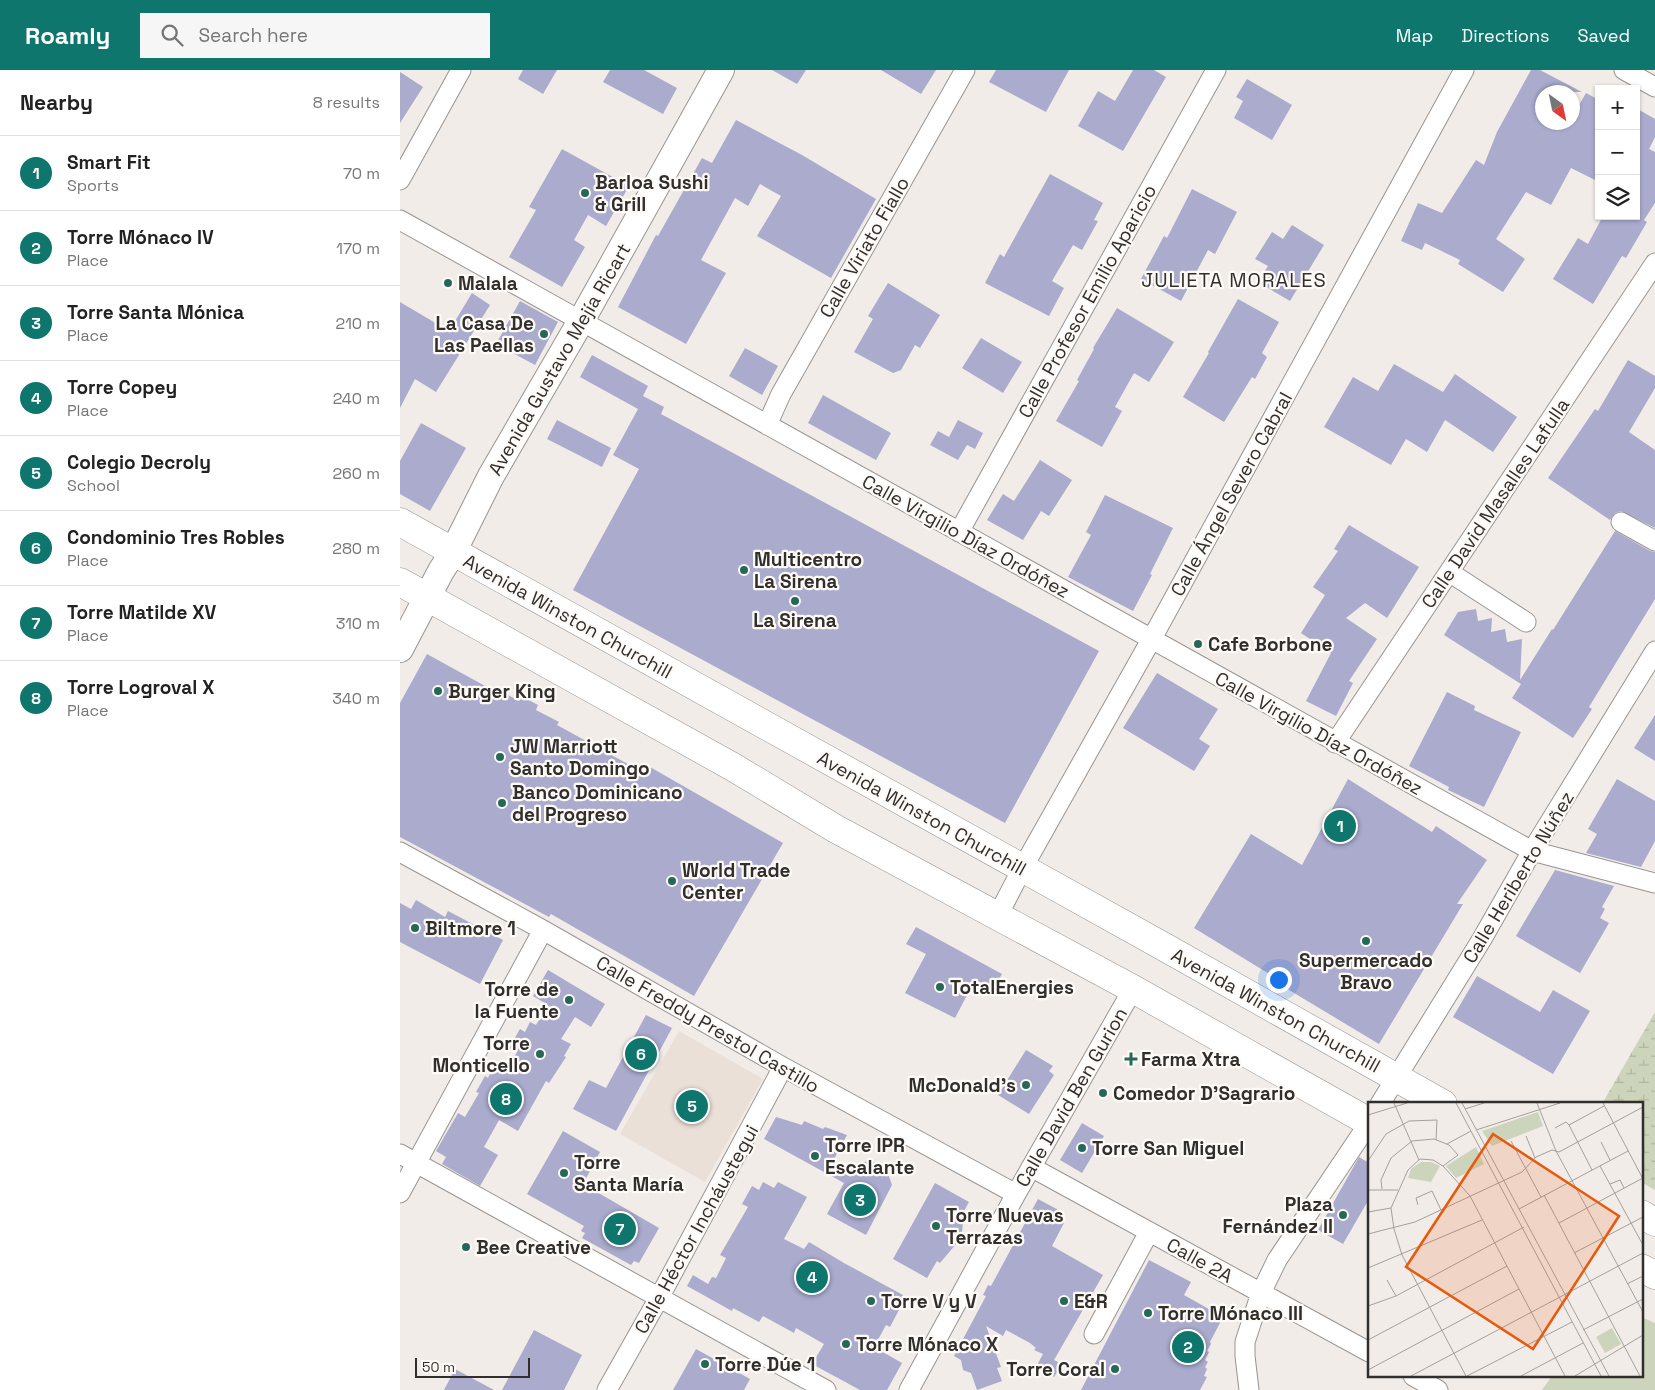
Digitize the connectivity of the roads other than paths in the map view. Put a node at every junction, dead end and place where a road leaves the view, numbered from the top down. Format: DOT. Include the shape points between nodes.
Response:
graph roads {
  1 [pos="461,70"];
  2 [pos="721,70"];
  3 [pos="965,70"];
  4 [pos="1216,70"];
  5 [pos="1464,70"];
  6 [pos="1624,70"];
  7 [pos="1655,87"];
  8 [pos="400,180"];
  9 [pos="400,220"];
  10 [pos="1655,263"];
  11 [pos="582,321"];
  12 [pos="767,425"];
  13 [pos="400,522"];
  14 [pos="1621,522"];
  15 [pos="959,532"];
  16 [pos="1655,541"];
  17 [pos="453,552"];
  18 [pos="1449,572"];
  19 [pos="400,582"];
  20 [pos="427,598"];
  21 [pos="1526,622"];
  22 [pos="1151,640"];
  23 [pos="400,649"];
  24 [pos="1655,651"];
  25 [pos="1335,743"];
  26 [pos="1532,851"];
  27 [pos="400,852"];
  28 [pos="1022,869"];
  29 [pos="1655,883"];
  30 [pos="997,917"];
  31 [pos="543,930"];
  32 [pos="1133,989"];
  33 [pos="783,1067"];
  34 [pos="1396,1077"];
  35 [pos="1381,1102"];
  36 [pos="1440,1102"];
  37 [pos="1368,1121"];
  38 [pos="1368,1124"];
  39 [pos="400,1154"];
  40 [pos="417,1164"];
  41 [pos="1031,1167"];
  42 [pos="400,1193"];
  43 [pos="1016,1194"];
  44 [pos="1642,1215"];
  45 [pos="1655,1222"];
  46 [pos="1149,1232"];
  47 [pos="1642,1268"];
  48 [pos="1655,1275"];
  49 [pos="1261,1293"];
  50 [pos="660,1298"];
  51 [pos="1094,1334"];
  52 [pos="1368,1351"];
  53 [pos="1417,1378"];
  54 [pos="607,1390"];
  55 [pos="826,1390"];
  56 [pos="909,1390"];
  57 [pos="1249,1390"];
  58 [pos="1438,1390"];
  1 -- 8 [label="street"];
  2 -- 11 [label="street, Avenida Gustavo Mejía Ricart"];
  3 -- 12 [label="street, Calle Viriato Fiallo" via="781,394"];
  4 -- 15 [label="street, Calle Profesor Emilio Aparicio"];
  5 -- 22 [label="street, Calle Ángel Severo Cabral"];
  6 -- 7 [label="street"];
  9 -- 11 [label="street, Calle Virgilio Díaz Ordóñez"];
  10 -- 18 [label="street, Calle David Masalles Lafulla"];
  11 -- 12 [label="street, Calle Virgilio Díaz Ordóñez"];
  11 -- 17 [label="street, Avenida Gustavo Mejía Ricart" via="491,476"];
  12 -- 15 [label="street, Calle Virgilio Díaz Ordóñez"];
  13 -- 17 [label="main road, Avenida Winston Churchill"];
  14 -- 16 [label="street"];
  15 -- 22 [label="street, Calle Virgilio Díaz Ordóñez"];
  17 -- 20 [label="street, Avenida Gustavo Mejía Ricart"];
  17 -- 28 [label="main road, Avenida Winston Churchill"];
  18 -- 21 [label="street"];
  18 -- 25 [label="street, Calle David Masalles Lafulla"];
  19 -- 20 [label="main road"];
  20 -- 23 [label="street, Avenida Gustavo Mejía Ricart"];
  20 -- 30 [label="main road"];
  22 -- 25 [label="street, Calle Virgilio Díaz Ordóñez"];
  22 -- 28 [label="street, Calle Ángel Severo Cabral"];
  24 -- 26 [label="street, Calle Heriberto Núñez"];
  25 -- 26 [label="street, Calle Virgilio Díaz Ordóñez"];
  26 -- 29 [label="street, Calle Virgilio Díaz Ordóñez"];
  26 -- 34 [label="street, Calle Heriberto Núñez" via="1482,939"];
  27 -- 31 [label="street, Calle Freddy Prestol Castillo"];
  28 -- 30 [label="street, Calle Ángel Severo Cabral"];
  28 -- 34 [label="main road, Avenida Winston Churchill"];
  30 -- 32 [label="main road"];
  31 -- 33 [label="street, Calle Freddy Prestol Castillo"];
  31 -- 40 [label="street"];
  32 -- 37 [label="main road"];
  32 -- 41 [label="street, Calle David Ben Gurion"];
  33 -- 43 [label="street, Calle Freddy Prestol Castillo"];
  33 -- 50 [label="street, Calle Héctor Incháustegui"];
  34 -- 35 [label="street, Calle Heriberto Núñez"];
  34 -- 36 [label="main road, Avenida Winston Churchill"];
  38 -- 49 [label="street" via="1277,1260"];
  39 -- 40 [label="street"];
  40 -- 42 [label="street"];
  40 -- 50 [label="street"];
  41 -- 43 [label="street, Calle David Ben Gurion"];
  41 -- 46 [label="street, Calle 2A"];
  43 -- 56 [label="street, Calle David Ben Gurion"];
  44 -- 45 [label="main road"];
  46 -- 49 [label="street, Calle 2A"];
  46 -- 51 [label="street"];
  47 -- 48 [label="main road"];
  49 -- 52 [label="street, Calle 2A"];
  49 -- 57 [label="street" via="1245,1342"];
  50 -- 54 [label="street, Calle Héctor Incháustegui"];
  50 -- 55 [label="street"];
  53 -- 58 [label="street"];
}
